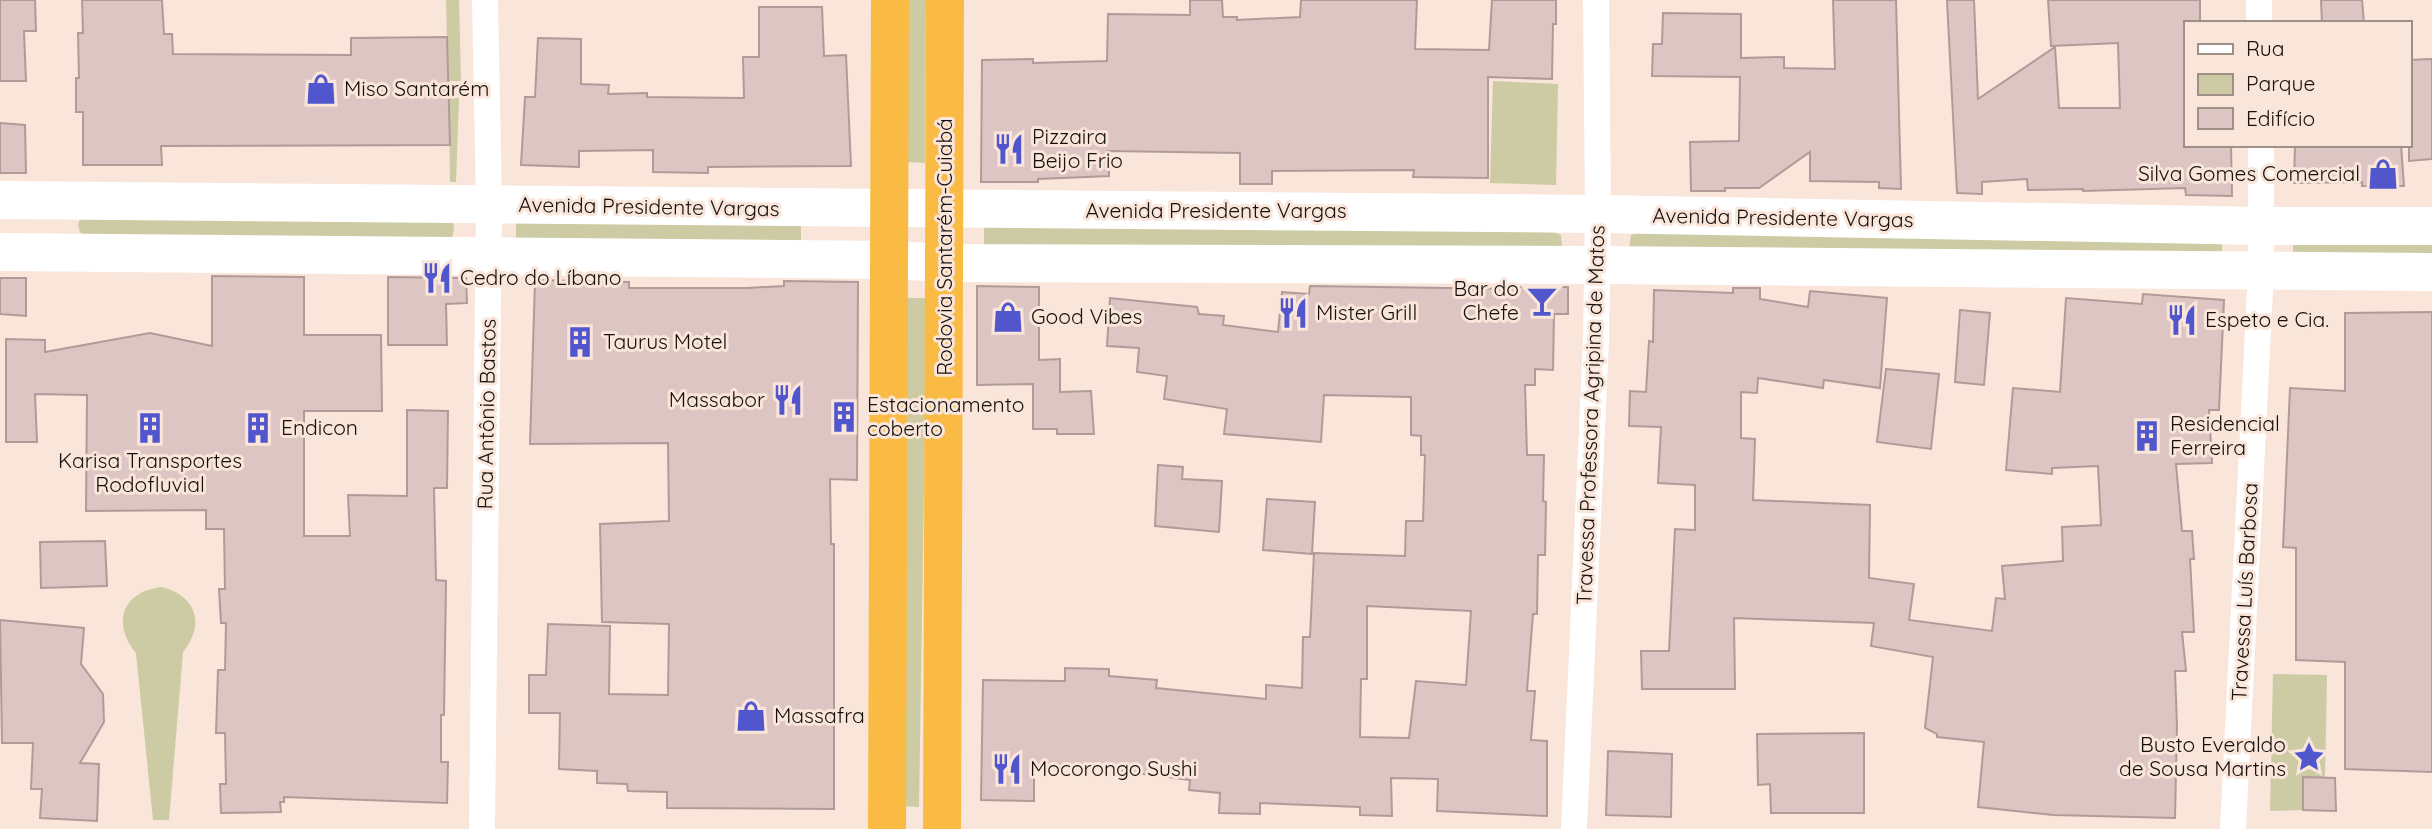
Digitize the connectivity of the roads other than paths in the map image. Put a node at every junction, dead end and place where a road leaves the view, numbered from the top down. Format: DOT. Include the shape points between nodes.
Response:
graph roads {
  1 [pos="485,0"];
  2 [pos="890,0"];
  3 [pos="945,0"];
  4 [pos="1596,0"];
  5 [pos="2259,0"];
  6 [pos="2259,21"];
  7 [pos="2261,147"];
  8 [pos="0,200"];
  9 [pos="489,205"];
  10 [pos="890,209"];
  11 [pos="946,209"];
  12 [pos="1598,214"];
  13 [pos="2262,226"];
  14 [pos="2432,226"];
  15 [pos="0,251"];
  16 [pos="489,255"];
  17 [pos="890,260"];
  18 [pos="944,263"];
  19 [pos="1597,265"];
  20 [pos="2261,271"];
  21 [pos="2432,272"];
  22 [pos="482,829"];
  23 [pos="887,829"];
  24 [pos="942,829"];
  25 [pos="1574,829"];
  26 [pos="2233,829"];
  1 -- 9 [label="street, Rua Antônio Bastos"];
  2 -- 10 [label="highway"];
  3 -- 11 [label="highway, Rodovia Santarém-Cuiabá"];
  4 -- 12 [label="street, Travessa Professora Agripina de Matos"];
  5 -- 6 [label="street"];
  7 -- 13 [label="street, Travessa Luís Barbosa"];
  8 -- 9 [label="street, Avenida Presidente Vargas"];
  9 -- 10 [label="street, Avenida Presidente Vargas"];
  9 -- 16 [label="street, Rua Antônio Bastos"];
  10 -- 11 [label="street, Avenida Presidente Vargas"];
  10 -- 17 [label="highway"];
  11 -- 12 [label="street, Avenida Presidente Vargas"];
  11 -- 18 [label="highway, Rodovia Santarém-Cuiabá"];
  12 -- 13 [label="street, Avenida Presidente Vargas"];
  12 -- 19 [label="street, Travessa Professora Agripina de Matos"];
  13 -- 14 [label="street, Avenida Presidente Vargas"];
  13 -- 20 [label="street, Travessa Luís Barbosa"];
  15 -- 16 [label="street"];
  16 -- 17 [label="street"];
  16 -- 22 [label="street, Rua Antônio Bastos"];
  17 -- 18 [label="street"];
  17 -- 23 [label="highway"];
  18 -- 19 [label="street"];
  18 -- 24 [label="highway, Rodovia Santarém-Cuiabá"];
  19 -- 20 [label="street"];
  19 -- 25 [label="street, Travessa Professora Agripina de Matos"];
  20 -- 21 [label="street"];
  20 -- 26 [label="street, Travessa Luís Barbosa"];
}
